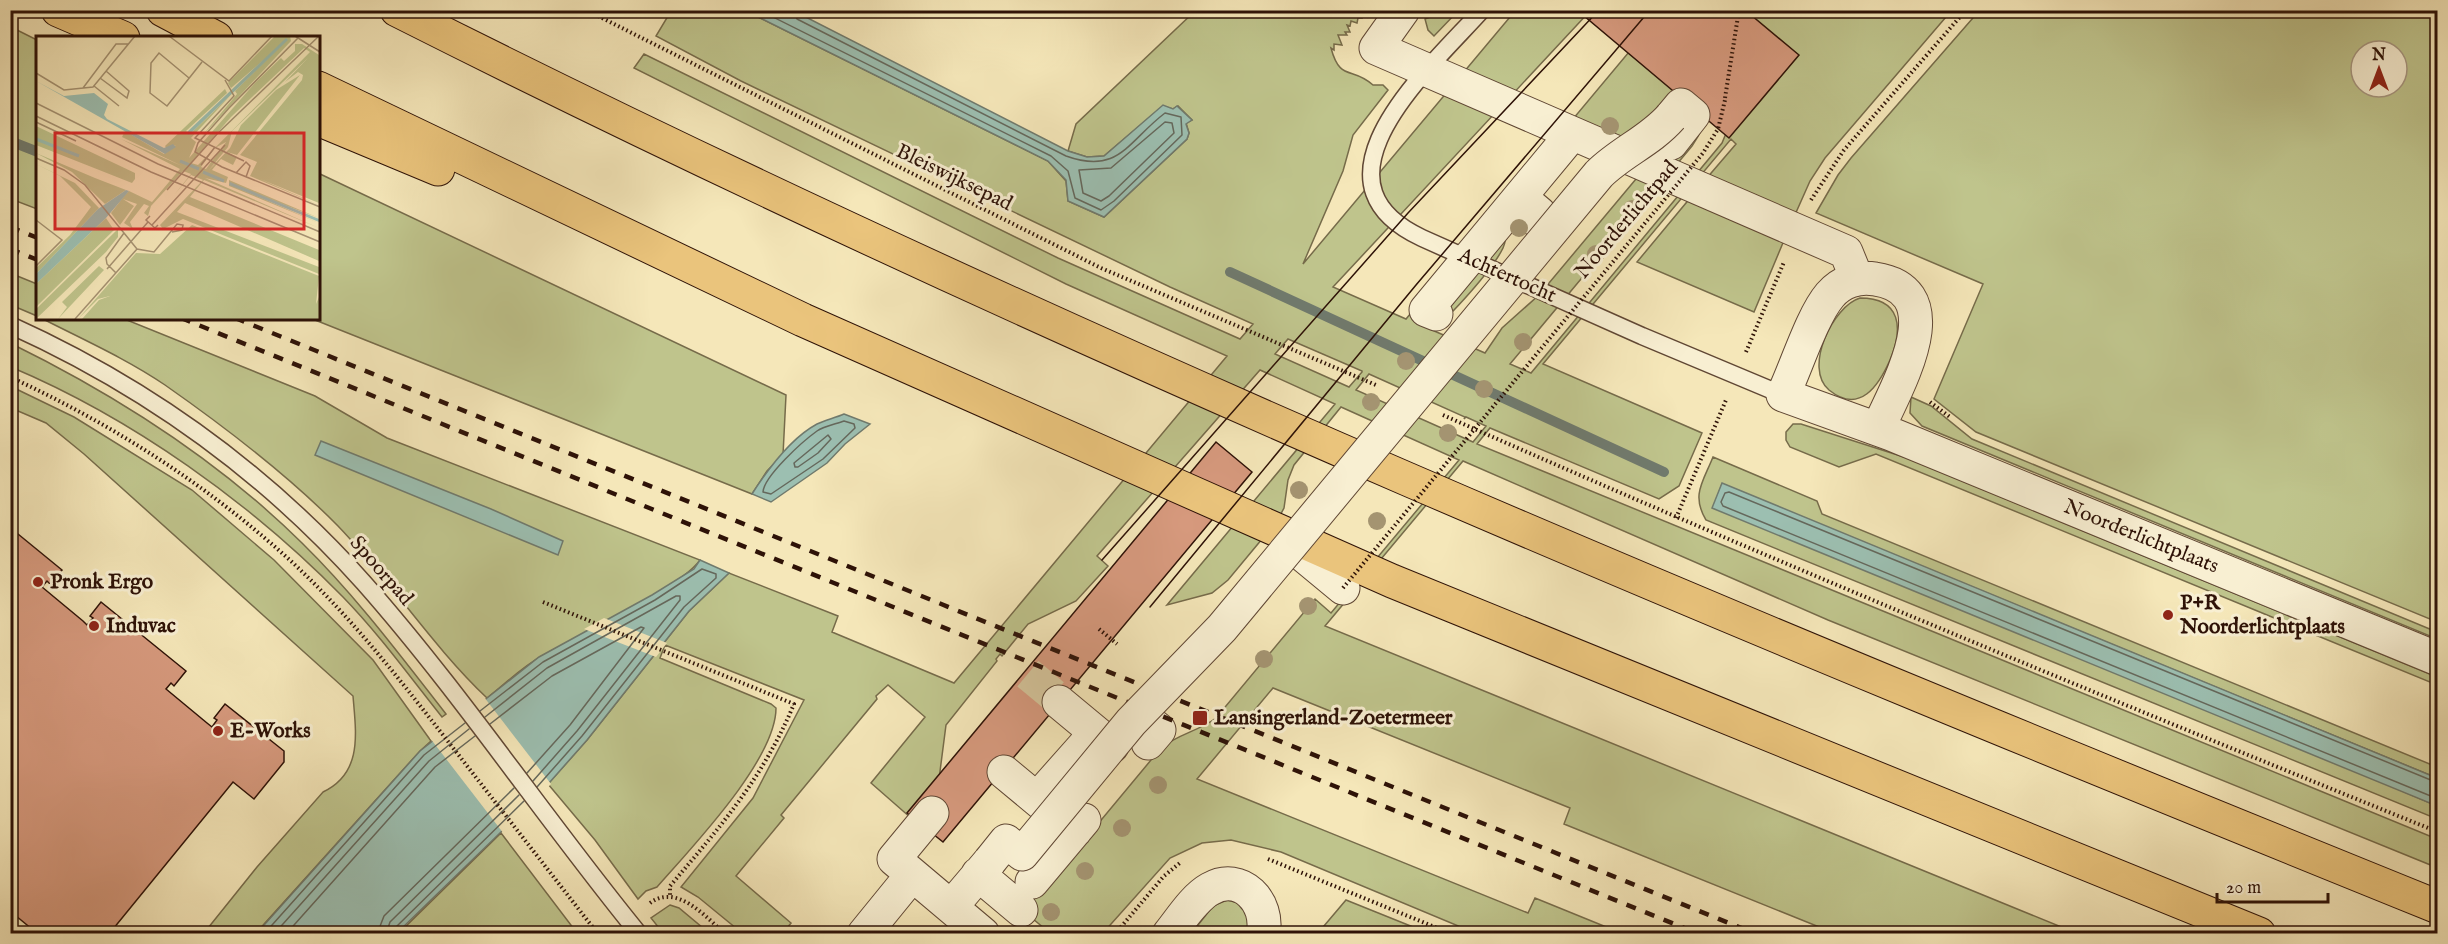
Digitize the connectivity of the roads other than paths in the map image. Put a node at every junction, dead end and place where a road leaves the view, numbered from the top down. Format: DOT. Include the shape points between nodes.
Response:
graph roads {
  1 [pos="58,10"];
  2 [pos="163,10"];
  3 [pos="398,10"];
  4 [pos="1403,10"];
  5 [pos="1482,10"];
  6 [pos="118,36"];
  7 [pos="212,36"];
  8 [pos="1427,71"];
  9 [pos="320,89"];
  10 [pos="320,119"];
  11 [pos="1572,134"];
  12 [pos="1626,170"];
  13 [pos="1468,259"];
  14 [pos="1538,276"];
  15 [pos="1857,279"];
  16 [pos="1505,286"];
  17 [pos="1436,314"];
  18 [pos="803,320"];
  19 [pos="10,325"];
  20 [pos="1783,395"];
  21 [pos="1878,429"];
  22 [pos="1291,545"];
  23 [pos="1343,588"];
  24 [pos="2438,659"];
  25 [pos="1059,702"];
  26 [pos="1102,741"];
  27 [pos="1004,772"];
  28 [pos="1037,799"];
  29 [pos="932,813"];
  30 [pos="984,868"];
  31 [pos="912,875"];
  32 [pos="1021,899"];
  33 [pos="951,907"];
  34 [pos="2438,907"];
  35 [pos="639,933"];
  36 [pos="864,933"];
  37 [pos="983,933"];
  38 [pos="989,933"];
  39 [pos="1169,933"];
  40 [pos="1263,933"];
  41 [pos="2259,933"];
  1 -- 6 [label="highway"];
  2 -- 7 [label="highway"];
  3 -- 34 [label="highway" via="748,182 1012,306 1248,410 1821,655"];
  4 -- 8 [label="street" via="1376,48"];
  5 -- 8 [label="lane, Achtertocht"];
  8 -- 11 [label="street"];
  8 -- 13 [label="lane, Achtertocht" via="1378,136 1373,160 1375,192 1384,212 1398,225"];
  9 -- 18 [label="highway"];
  10 -- 18 [label="highway"];
  11 -- 12 [label="street"];
  11 -- 13 [label="street" via="1528,208"];
  12 -- 15 [label="street" via="1846,252"];
  12 -- 16 [label="street, bridge" via="1658,132 1671,143 1693,115 1681,105 1656,133 1599,174"];
  13 -- 17 [label="street" via="1426,310"];
  13 -- 20 [label="lane, Achtertocht"];
  14 -- 16 [label="street" via="1520,298"];
  15 -- 20 [label="street" via="1836,288 1825,302"];
  15 -- 21 [label="street" via="1893,285 1910,300 1917,321 1915,342"];
  16 -- 22 [label="street, bridge"];
  18 -- 41 [label="highway" via="1392,581"];
  19 -- 35 [label="lane, Spoorpad" via="126,385 198,432 264,485 364,583"];
  20 -- 21 [label="street, Noorderlichtplaats"];
  21 -- 24 [label="street, Noorderlichtplaats"];
  22 -- 23 [label="street"];
  22 -- 26 [label="street, bridge" via="1144,729"];
  25 -- 26 [label="street"];
  26 -- 28 [label="street"];
  26 -- 30 [label="street, bridge" via="1022,854 1006,841"];
  27 -- 28 [label="street"];
  28 -- 32 [label="street" via="1080,826"];
  29 -- 31 [label="street" via="894,859"];
  30 -- 32 [label="street"];
  30 -- 33 [label="street"];
  31 -- 33 [label="street"];
  31 -- 36 [label="street"];
  32 -- 38 [label="street"];
  33 -- 37 [label="street"];
  39 -- 40 [label="street" via="1203,894 1214,887 1233,884 1258,900 1265,920"];
}
